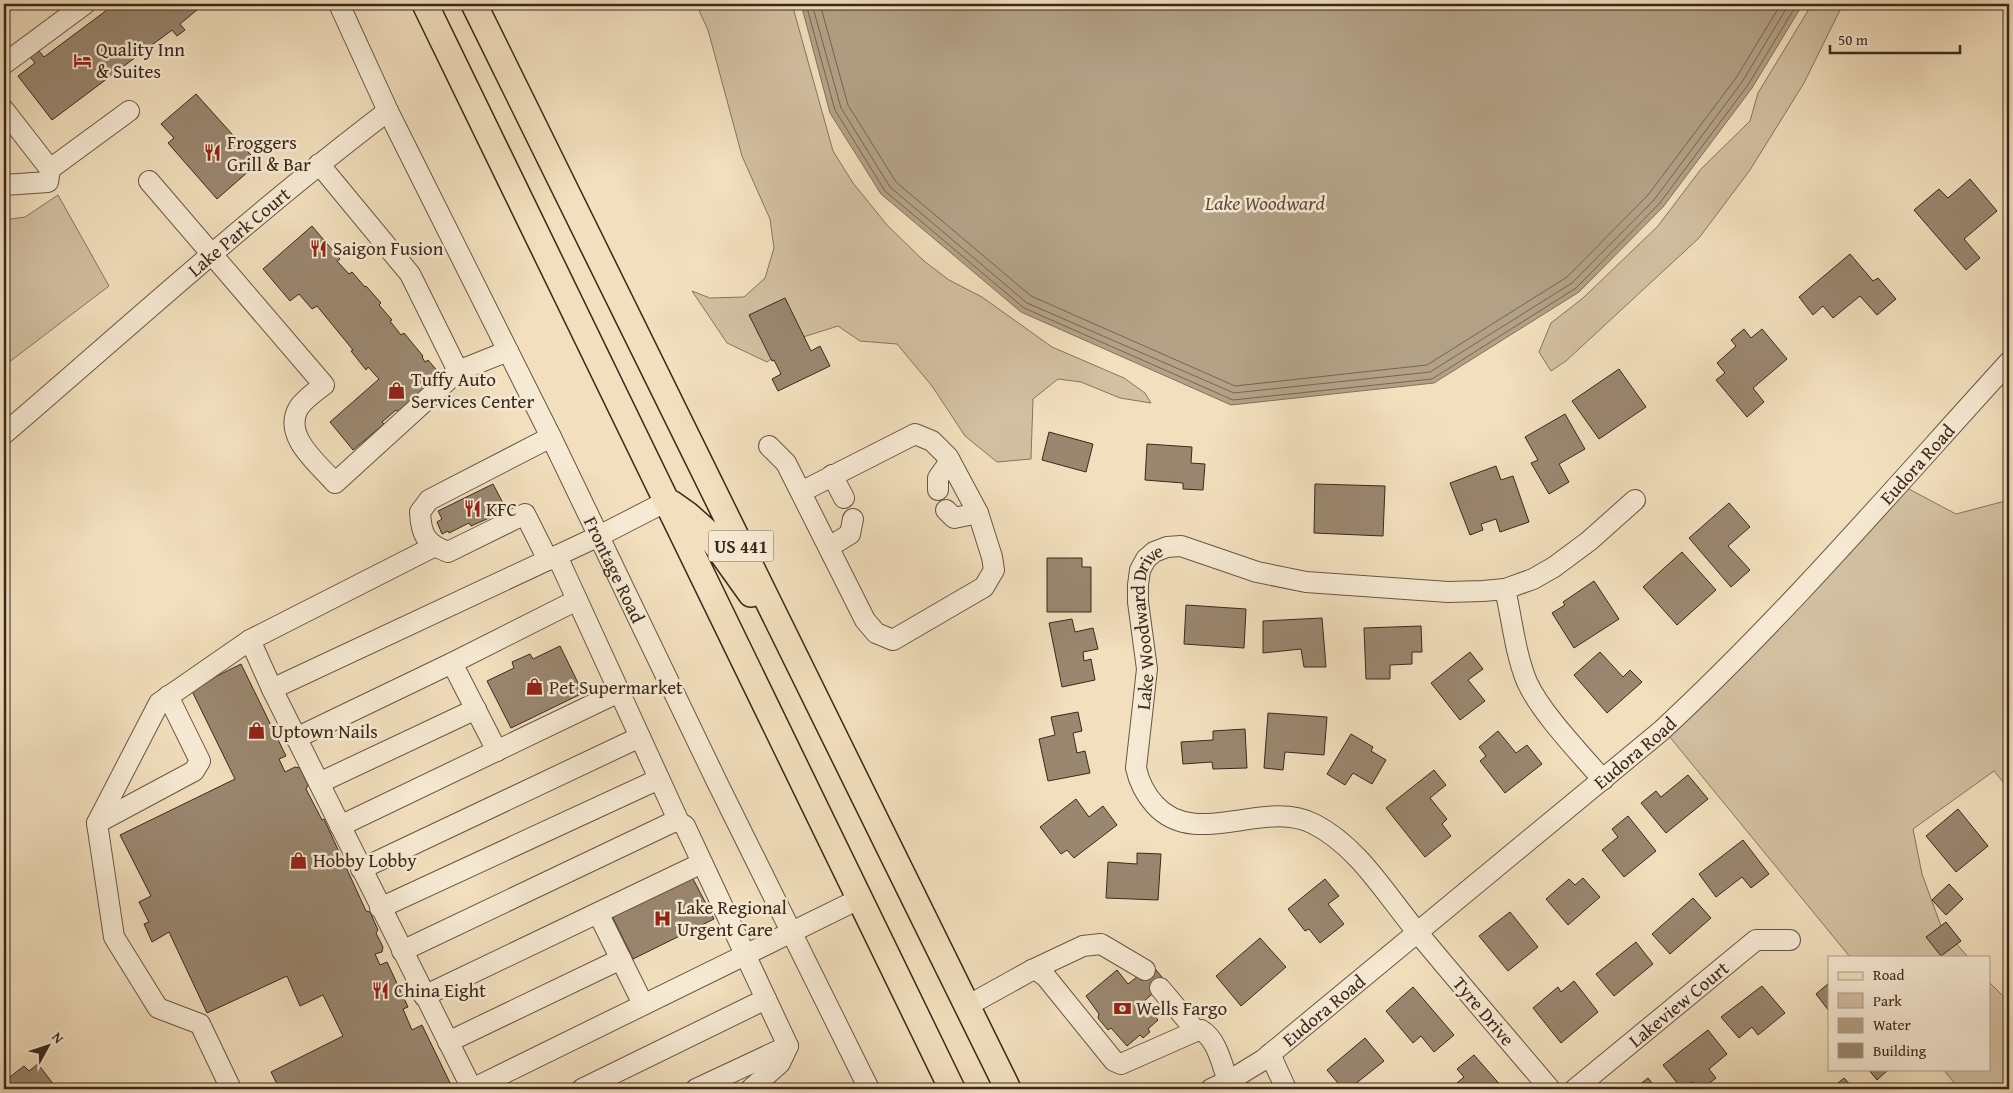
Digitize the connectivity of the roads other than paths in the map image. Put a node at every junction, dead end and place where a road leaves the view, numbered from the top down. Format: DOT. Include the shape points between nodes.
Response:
graph roads {
  1 [pos="85,4"];
  2 [pos="339,4"];
  3 [pos="425,4"];
  4 [pos="474,4"];
  5 [pos="4,64"];
  6 [pos="4,110"];
  7 [pos="129,111"];
  8 [pos="388,111"];
  9 [pos="319,164"];
  10 [pos="50,169"];
  11 [pos="149,181"];
  12 [pos="4,185"];
  13 [pos="212,254"];
  14 [pos="508,351"];
  15 [pos="2009,362"];
  16 [pos="458,371"];
  17 [pos="4,434"];
  18 [pos="550,437"];
  19 [pos="769,446"];
  20 [pos="950,461"];
  21 [pos="832,475"];
  22 [pos="938,490"];
  23 [pos="800,492"];
  24 [pos="844,498"];
  25 [pos="1635,500"];
  26 [pos="667,501"];
  27 [pos="946,510"];
  28 [pos="978,513"];
  29 [pos="854,519"];
  30 [pos="599,536"];
  31 [pos="433,547"];
  32 [pos="829,547"];
  33 [pos="553,558"];
  34 [pos="1505,589"];
  35 [pos="577,600"];
  36 [pos="250,640"];
  37 [pos="792,651"];
  38 [pos="452,663"];
  39 [pos="272,689"];
  40 [pos="619,692"];
  41 [pos="168,696"];
  42 [pos="476,709"];
  43 [pos="640,737"];
  44 [pos="296,738"];
  45 [pos="497,751"];
  46 [pos="659,779"];
  47 [pos="1603,780"];
  48 [pos="319,784"];
  49 [pos="679,822"];
  50 [pos="97,823"];
  51 [pos="340,826"];
  52 [pos="702,863"];
  53 [pos="361,869"];
  54 [pos="859,899"];
  55 [pos="380,908"];
  56 [pos="598,913"];
  57 [pos="792,931"];
  58 [pos="1418,932"];
  59 [pos="1790,940"];
  60 [pos="402,951"];
  61 [pos="745,954"];
  62 [pos="621,959"];
  63 [pos="1032,970"];
  64 [pos="1145,970"];
  65 [pos="1160,988"];
  66 [pos="424,996"];
  67 [pos="766,999"];
  68 [pos="643,1004"];
  69 [pos="967,1006"];
  70 [pos="1196,1031"];
  71 [pos="448,1042"];
  72 [pos="788,1046"];
  73 [pos="1270,1054"];
  74 [pos="1220,1085"];
  75 [pos="232,1089"];
  76 [pos="472,1089"];
  77 [pos="582,1089"];
  78 [pos="696,1089"];
  79 [pos="751,1089"];
  80 [pos="869,1089"];
  81 [pos="952,1089"];
  82 [pos="1008,1089"];
  83 [pos="1286,1089"];
  84 [pos="1550,1089"];
  85 [pos="1575,1089"];
  1 -- 5 [label="street"];
  2 -- 8 [label="street"];
  3 -- 26 [label="main road, US 441"];
  4 -- 37 [label="main road, US 441"];
  6 -- 10 [label="street"];
  7 -- 10 [label="street"];
  8 -- 9 [label="street, Lake Park Court"];
  8 -- 14 [label="street, Frontage Road"];
  9 -- 13 [label="street, Lake Park Court"];
  9 -- 16 [label="street" via="410,274"];
  10 -- 12 [label="street" via="48,182"];
  11 -- 13 [label="street"];
  13 -- 16 [label="street" via="324,385 298,408 294,424 298,440 335,483"];
  13 -- 17 [label="street, Lake Park Court"];
  14 -- 16 [label="street"];
  14 -- 18 [label="street, Frontage Road"];
  15 -- 47 [label="street, Eudora Road" via="1786,608 1718,678"];
  18 -- 30 [label="street, Frontage Road"];
  18 -- 31 [label="street" via="429,500 420,512 421,530"];
  19 -- 23 [label="street" via="786,463"];
  20 -- 21 [label="street" via="932,441 915,434"];
  20 -- 22 [label="street" via="938,478"];
  20 -- 28 [label="street"];
  21 -- 23 [label="street"];
  21 -- 24 [label="street"];
  23 -- 32 [label="street"];
  25 -- 34 [label="street, Lake Woodward Drive" via="1554,567"];
  26 -- 30 [label="street"];
  26 -- 37 [label="main road" via="706,531"];
  26 -- 54 [label="main road, US 441"];
  27 -- 28 [label="street" via="954,518"];
  28 -- 32 [label="street" via="994,570 984,588 893,640 876,634 865,620"];
  29 -- 32 [label="street" via="850,534"];
  30 -- 33 [label="street"];
  30 -- 57 [label="street, Frontage Road"];
  31 -- 33 [label="street" via="448,552 525,514"];
  31 -- 36 [label="street"];
  33 -- 35 [label="street"];
  33 -- 39 [label="street"];
  34 -- 47 [label="street" via="1520,664 1528,684 1542,707"];
  34 -- 58 [label="street, Lake Woodward Drive" via="1448,592 1306,582 1257,572 1181,546 1154,552 1140,570 1138,602 1147,669 1136,768 1139,782 1150,799 1169,817 1192,824 1283,815 1312,823 1348,846"];
  35 -- 38 [label="street"];
  35 -- 40 [label="street"];
  36 -- 39 [label="street"];
  36 -- 41 [label="street"];
  37 -- 69 [label="main road, US 441"];
  38 -- 42 [label="street"];
  38 -- 44 [label="street"];
  39 -- 44 [label="street"];
  40 -- 43 [label="street"];
  40 -- 45 [label="street"];
  41 -- 50 [label="street" via="159,703"];
  41 -- 50 [label="street" via="200,761 194,771"];
  42 -- 45 [label="street"];
  42 -- 48 [label="street"];
  43 -- 46 [label="street"];
  43 -- 53 [label="street"];
  44 -- 48 [label="street"];
  45 -- 51 [label="street"];
  46 -- 49 [label="street"];
  46 -- 55 [label="street"];
  47 -- 58 [label="street, Eudora Road"];
  48 -- 51 [label="street"];
  49 -- 52 [label="street" via="685,826"];
  49 -- 60 [label="street" via="673,822"];
  50 -- 75 [label="street" via="114,937 158,1008 200,1024"];
  51 -- 53 [label="street"];
  52 -- 56 [label="street"];
  52 -- 61 [label="street"];
  53 -- 55 [label="street"];
  54 -- 57 [label="street"];
  54 -- 81 [label="main road, US 441"];
  55 -- 60 [label="street"];
  56 -- 62 [label="street"];
  56 -- 66 [label="street"];
  57 -- 61 [label="street"];
  57 -- 80 [label="street, Frontage Road"];
  58 -- 73 [label="street, Eudora Road"];
  58 -- 84 [label="street, Tyre Drive"];
  59 -- 85 [label="street, Lakeview Court" via="1756,940"];
  60 -- 66 [label="street"];
  61 -- 67 [label="street"];
  61 -- 68 [label="street"];
  62 -- 68 [label="street"];
  62 -- 71 [label="street"];
  63 -- 64 [label="street" via="1083,946 1101,944"];
  63 -- 69 [label="street"];
  63 -- 70 [label="street" via="1038,970 1046,977 1114,1062 1121,1064"];
  65 -- 70 [label="street"];
  66 -- 71 [label="street"];
  67 -- 72 [label="street"];
  67 -- 77 [label="street"];
  68 -- 76 [label="street"];
  69 -- 82 [label="main road, US 441"];
  70 -- 74 [label="street" via="1209,1035"];
  71 -- 76 [label="street"];
  72 -- 78 [label="street"];
  72 -- 79 [label="street" via="780,1063"];
  73 -- 74 [label="street, Eudora Road"];
  73 -- 83 [label="street"];
}
